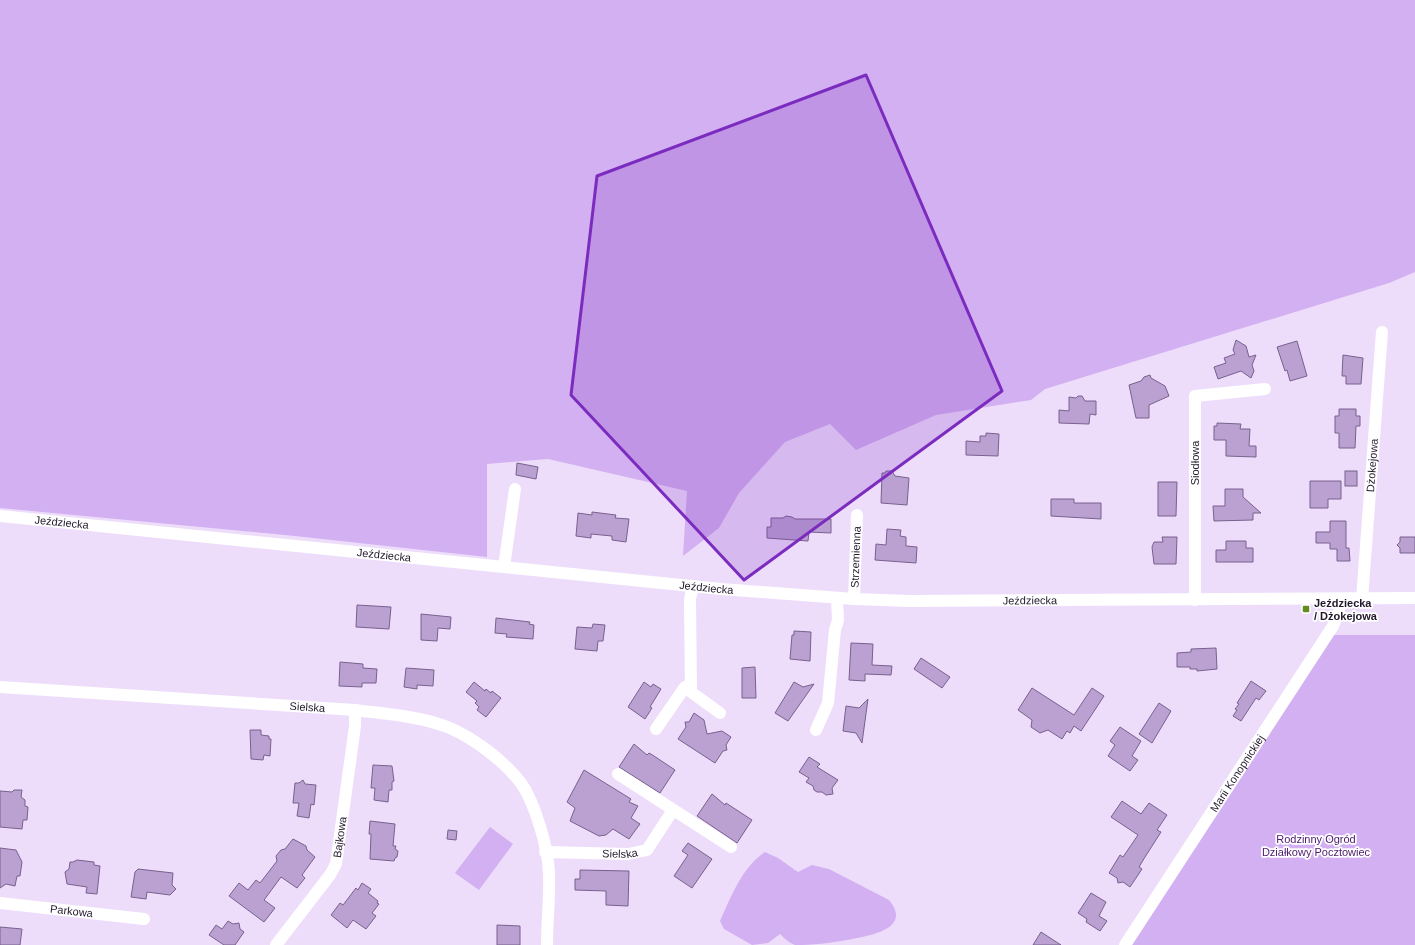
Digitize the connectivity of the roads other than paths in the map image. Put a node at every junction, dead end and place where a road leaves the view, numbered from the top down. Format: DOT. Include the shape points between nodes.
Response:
graph roads {
  1 [pos="1382,332"];
  2 [pos="1265,389"];
  3 [pos="515,488"];
  4 [pos="856,515"];
  5 [pos="0,516"];
  6 [pos="504,567"];
  7 [pos="693,586"];
  8 [pos="837,598"];
  9 [pos="1415,598"];
  10 [pos="854,599"];
  11 [pos="1340,599"];
  12 [pos="1362,599"];
  13 [pos="1195,600"];
  14 [pos="691,685"];
  15 [pos="0,687"];
  16 [pos="355,710"];
  17 [pos="720,713"];
  18 [pos="656,729"];
  19 [pos="816,730"];
  20 [pos="618,774"];
  21 [pos="673,810"];
  22 [pos="730,847"];
  23 [pos="545,852"];
  24 [pos="0,903"];
  25 [pos="144,919"];
  26 [pos="276,945"];
  27 [pos="547,945"];
  28 [pos="1125,945"];
  1 -- 12 [label="street, Dżokejowa"];
  2 -- 13 [label="street, Siodłowa" via="1195,396"];
  3 -- 6 [label="street"];
  4 -- 10 [label="street, Strzemienna"];
  5 -- 6 [label="street, Jeździecka"];
  6 -- 7 [label="street, Jeździecka"];
  7 -- 8 [label="street, Jeździecka"];
  7 -- 14 [label="street" via="690,599"];
  8 -- 10 [label="street, Jeździecka"];
  8 -- 19 [label="street" via="838,620 828,703"];
  9 -- 12 [label="street, Jeździecka"];
  10 -- 13 [label="street, Jeździecka"];
  11 -- 12 [label="street, Jeździecka"];
  11 -- 13 [label="street, Jeździecka"];
  11 -- 28 [label="street, Marii Konopnickiej" via="1339,612 1333,626"];
  14 -- 17 [label="street" via="692,692"];
  14 -- 18 [label="street" via="685,687"];
  15 -- 16 [label="street, Sielska"];
  16 -- 23 [label="street, Sielska" via="405,716 450,728 493,754 521,784 532,807"];
  16 -- 26 [label="street, Bajkowa" via="336,864"];
  20 -- 21 [label="street"];
  21 -- 22 [label="street"];
  21 -- 23 [label="street, Sielska" via="647,850 628,854"];
  23 -- 27 [label="street, Sielska" via="549,872"];
  24 -- 25 [label="street, Parkowa"];
}
